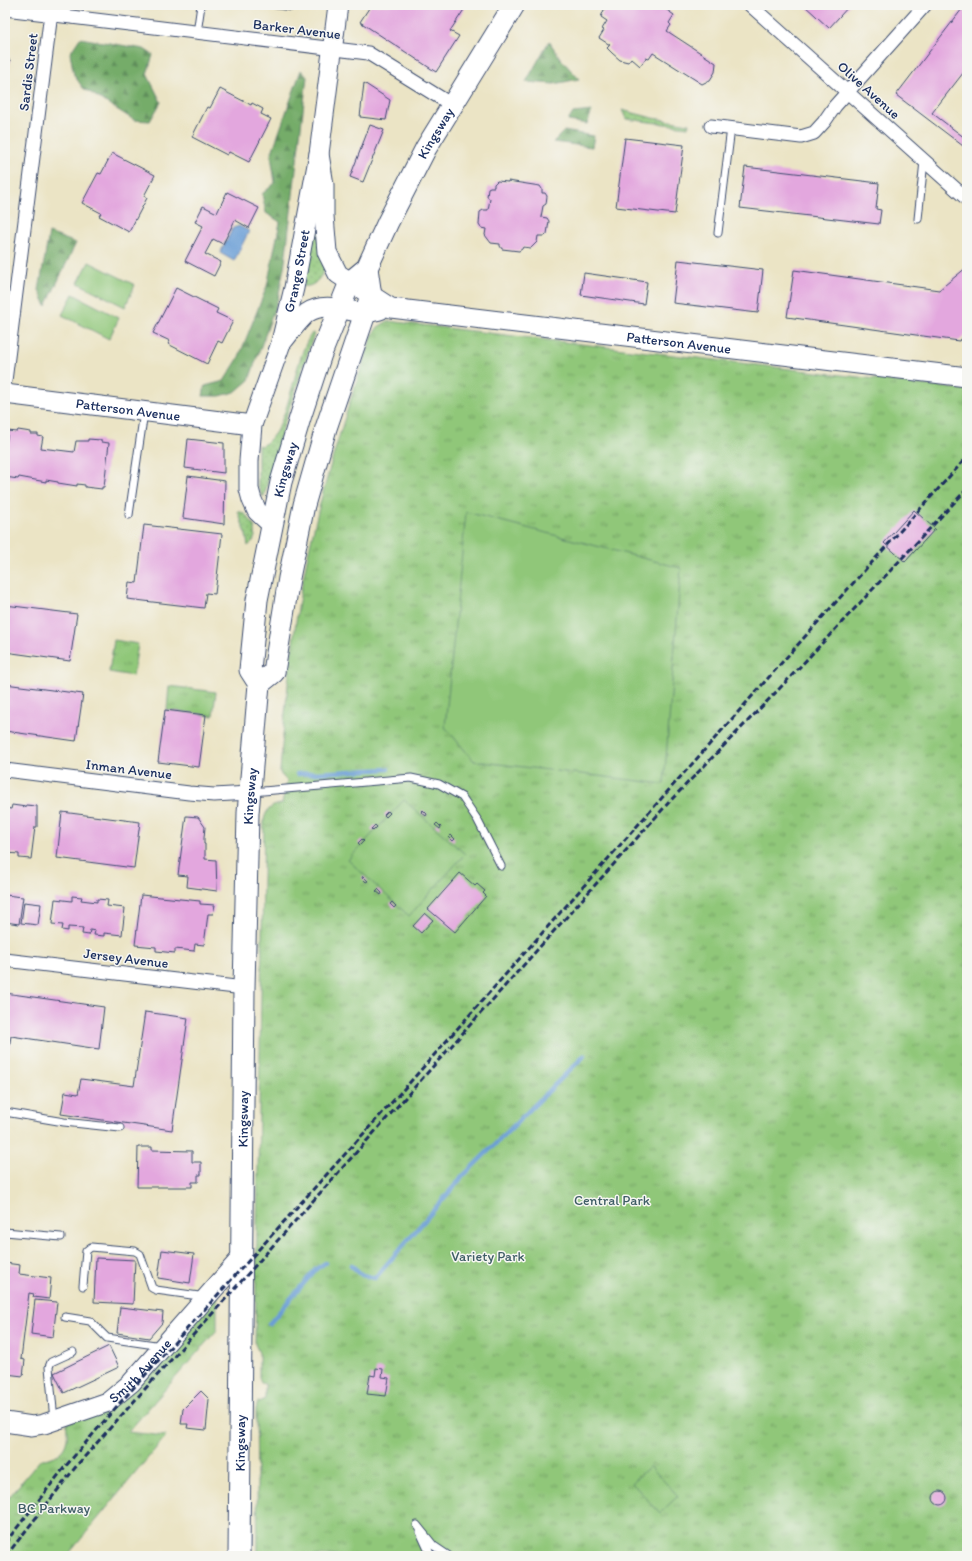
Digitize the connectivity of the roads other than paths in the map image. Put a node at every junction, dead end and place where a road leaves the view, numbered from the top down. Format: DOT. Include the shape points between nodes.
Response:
graph roads {
  1 [pos="201,5"];
  2 [pos="338,5"];
  3 [pos="514,5"];
  4 [pos="750,5"];
  5 [pos="925,5"];
  6 [pos="5,9"];
  7 [pos="51,10"];
  8 [pos="197,33"];
  9 [pos="333,49"];
  10 [pos="848,93"];
  11 [pos="452,105"];
  12 [pos="711,126"];
  13 [pos="731,128"];
  14 [pos="319,154"];
  15 [pos="924,161"];
  16 [pos="967,199"];
  17 [pos="918,219"];
  18 [pos="718,233"];
  19 [pos="367,268"];
  20 [pos="350,282"];
  21 [pos="369,304"];
  22 [pos="340,308"];
  23 [pos="280,346"];
  24 [pos="967,377"];
  25 [pos="5,381"];
  26 [pos="5,394"];
  27 [pos="144,412"];
  28 [pos="252,425"];
  29 [pos="130,515"];
  30 [pos="272,524"];
  31 [pos="259,684"];
  32 [pos="5,770"];
  33 [pos="249,793"];
  34 [pos="501,866"];
  35 [pos="5,960"];
  36 [pos="244,988"];
  37 [pos="5,1112"];
  38 [pos="120,1128"];
  39 [pos="5,1232"];
  40 [pos="61,1237"];
  41 [pos="241,1258"];
  42 [pos="83,1286"];
  43 [pos="203,1301"];
  44 [pos="65,1316"];
  45 [pos="159,1350"];
  46 [pos="73,1352"];
  47 [pos="5,1422"];
  48 [pos="49,1422"];
  49 [pos="239,1556"];
  50 [pos="430,1556"];
  51 [pos="449,1556"];
  1 -- 8 [label="lane"];
  2 -- 9 [label="street, Grange Street"];
  3 -- 11 [label="main road, Kingsway"];
  4 -- 10 [label="street, Olive Avenue"];
  5 -- 10 [label="street"];
  6 -- 7 [label="street, Barker Avenue"];
  7 -- 8 [label="street, Barker Avenue"];
  7 -- 25 [label="street, Sardis Street"];
  8 -- 9 [label="street, Barker Avenue"];
  9 -- 11 [label="street, Barker Avenue" via="368,53"];
  9 -- 14 [label="street, Grange Street"];
  10 -- 13 [label="street" via="814,133 801,137"];
  10 -- 15 [label="street, Olive Avenue"];
  11 -- 19 [label="main road, Kingsway" via="412,175"];
  12 -- 13 [label="street"];
  13 -- 18 [label="lane"];
  14 -- 20 [label="street, Patterson Avenue" via="324,186 327,252 338,274"];
  14 -- 23 [label="street, Grange Street" via="294,288"];
  15 -- 16 [label="street, Olive Avenue"];
  15 -- 17 [label="lane"];
  19 -- 20 [label="main road, Kingsway"];
  19 -- 21 [label="main road, Kingsway"];
  20 -- 21 [label="street, Patterson Avenue"];
  20 -- 22 [label="main road, Kingsway"];
  21 -- 22 [label="street, Patterson Avenue"];
  21 -- 24 [label="street, Patterson Avenue"];
  21 -- 31 [label="main road, Kingsway" via="326,428 304,505 274,672"];
  22 -- 23 [label="street, Patterson Avenue" via="327,307 308,312"];
  22 -- 30 [label="main road, Kingsway" via="321,354 300,418 281,482"];
  23 -- 28 [label="street, Grange Street"];
  26 -- 27 [label="street, Patterson Avenue"];
  27 -- 28 [label="street, Patterson Avenue"];
  27 -- 29 [label="lane"];
  28 -- 30 [label="street, Grange Street" via="249,489 257,511"];
  30 -- 31 [label="main road, Kingsway" via="257,600 250,670"];
  31 -- 33 [label="main road, Kingsway"];
  32 -- 33 [label="street, Inman Avenue" via="189,793"];
  33 -- 34 [label="lane" via="411,778 439,784 462,797 477,819"];
  33 -- 36 [label="main road, Kingsway"];
  35 -- 36 [label="street, Jersey Avenue"];
  36 -- 41 [label="main road, Kingsway"];
  37 -- 38 [label="lane"];
  39 -- 40 [label="lane"];
  41 -- 43 [label="street, Smith Avenue"];
  41 -- 49 [label="main road, Kingsway"];
  42 -- 43 [label="lane" via="86,1251 91,1246 136,1252 140,1254 152,1288 199,1296"];
  43 -- 45 [label="street, Smith Avenue"];
  44 -- 45 [label="lane" via="90,1321 107,1338 155,1345"];
  45 -- 48 [label="street, Smith Avenue" via="131,1383 108,1402"];
  46 -- 48 [label="lane" via="51,1362 49,1367"];
  47 -- 48 [label="street, Smith Avenue" via="32,1426"];
  50 -- 51 [label="lane" via="417,1525 434,1546"];
}
